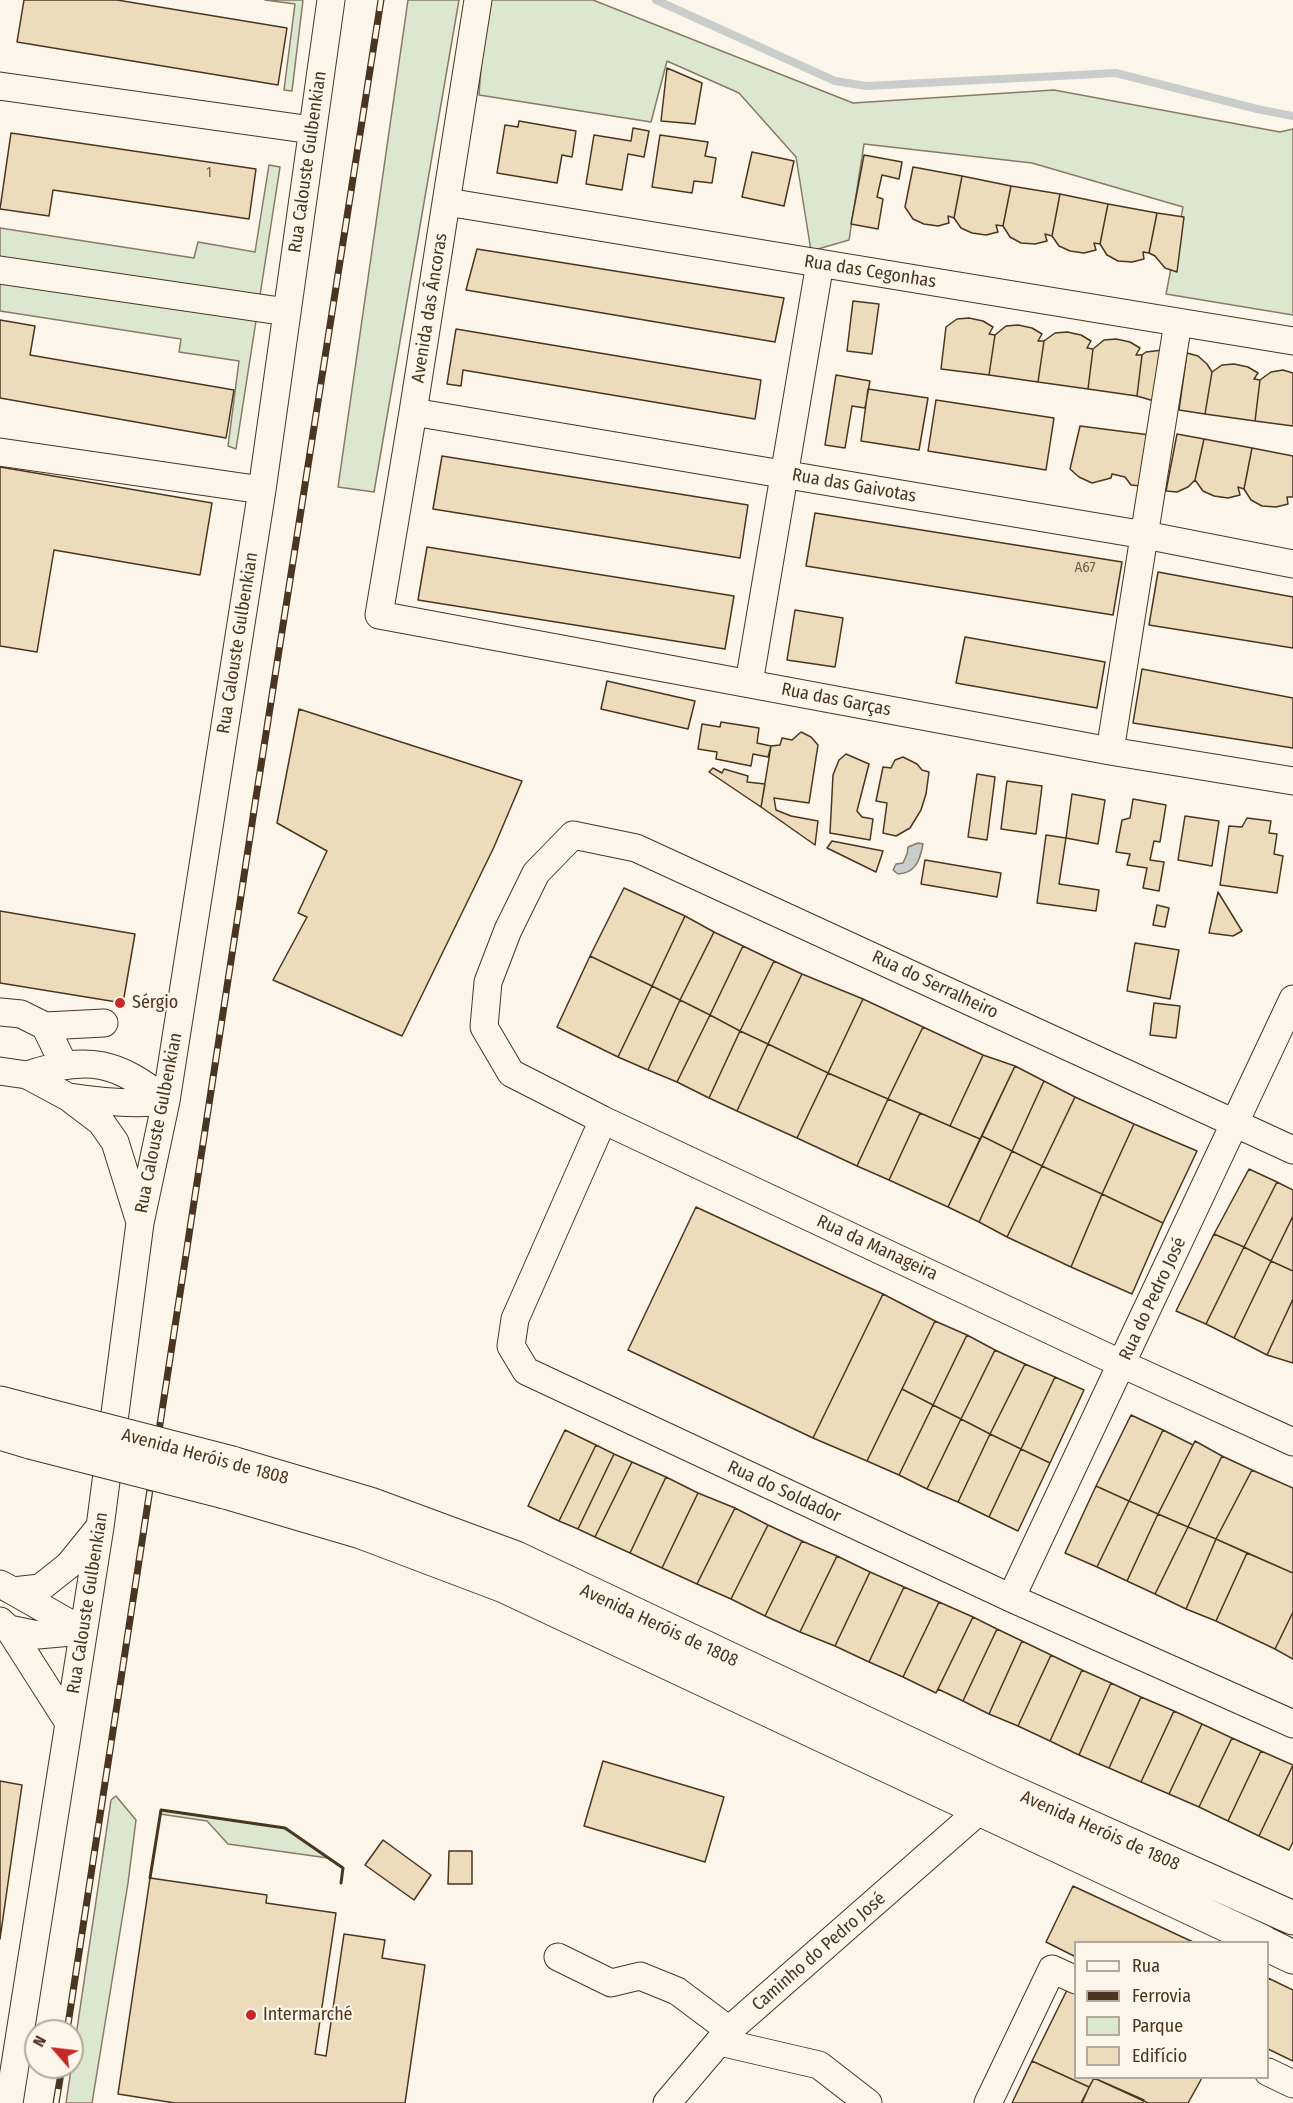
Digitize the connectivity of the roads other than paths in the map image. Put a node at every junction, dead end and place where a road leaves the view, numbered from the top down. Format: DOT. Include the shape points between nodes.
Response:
graph roads {
  1 [pos="332,0"];
  2 [pos="478,0"];
  3 [pos="0,86"];
  4 [pos="312,130"];
  5 [pos="447,202"];
  6 [pos="820,263"];
  7 [pos="0,270"];
  8 [pos="287,312"];
  9 [pos="1178,322"];
  10 [pos="1293,341"];
  11 [pos="413,412"];
  12 [pos="0,452"];
  13 [pos="783,474"];
  14 [pos="262,490"];
  15 [pos="1145,535"];
  16 [pos="1293,564"];
  17 [pos="379,615"];
  18 [pos="748,683"];
  19 [pos="1110,751"];
  20 [pos="1293,781"];
  21 [pos="573,835"];
  22 [pos="1293,999"];
  23 [pos="0,1012"];
  24 [pos="104,1023"];
  25 [pos="45,1026"];
  26 [pos="176,1036"];
  27 [pos="64,1065"];
  28 [pos="111,1066"];
  29 [pos="0,1071"];
  30 [pos="27,1075"];
  31 [pos="68,1097"];
  32 [pos="166,1101"];
  33 [pos="603,1120"];
  34 [pos="1234,1123"];
  35 [pos="1293,1150"];
  36 [pos="140,1223"];
  37 [pos="1122,1364"];
  38 [pos="0,1403"];
  39 [pos="23,1429"];
  40 [pos="1293,1442"];
  41 [pos="228,1477"];
  42 [pos="100,1527"];
  43 [pos="7,1587"];
  44 [pos="1011,1598"];
  45 [pos="5,1625"];
  46 [pos="83,1631"];
  47 [pos="69,1723"];
  48 [pos="1293,1724"];
  49 [pos="980,1810"];
  50 [pos="1293,1918"];
  51 [pos="1261,1941"];
  52 [pos="1269,1945"];
  53 [pos="558,1957"];
  54 [pos="1293,1957"];
  55 [pos="1074,1979"];
  56 [pos="724,2036"];
  57 [pos="1269,2072"];
  58 [pos="1293,2084"];
  59 [pos="9,2103"];
  60 [pos="667,2103"];
  61 [pos="868,2103"];
  62 [pos="988,2103"];
  1 -- 4 [label="street, Rua Calouste Gulbenkian"];
  2 -- 5 [label="street, Avenida das Âncoras"];
  3 -- 4 [label="street"];
  4 -- 8 [label="street, Rua Calouste Gulbenkian"];
  5 -- 6 [label="street, Rua das Cegonhas"];
  5 -- 11 [label="street, Avenida das Âncoras"];
  6 -- 9 [label="street, Rua das Cegonhas"];
  6 -- 13 [label="street"];
  7 -- 8 [label="street"];
  8 -- 14 [label="street, Rua Calouste Gulbenkian"];
  9 -- 10 [label="street, Rua das Cegonhas"];
  9 -- 15 [label="street"];
  11 -- 13 [label="street, Rua das Gaivotas"];
  11 -- 17 [label="street, Avenida das Âncoras"];
  12 -- 14 [label="street"];
  13 -- 15 [label="street, Rua das Gaivotas"];
  13 -- 18 [label="street"];
  14 -- 26 [label="street, Rua Calouste Gulbenkian"];
  15 -- 16 [label="street, Rua das Gaivotas"];
  15 -- 19 [label="street"];
  17 -- 18 [label="street, Rua das Garças"];
  18 -- 19 [label="street, Rua das Garças"];
  19 -- 20 [label="street, Rua das Garças"];
  21 -- 33 [label="street, Rua da Manageira" via="536,873 508,930 488,982 484,1027 511,1072"];
  21 -- 34 [label="street, Rua do Serralheiro" via="636,848"];
  22 -- 34 [label="street, Rua do Pedro José"];
  23 -- 25 [label="street" via="21,1014"];
  24 -- 25 [label="street"];
  25 -- 27 [label="street"];
  26 -- 28 [label="street" via="152,1060 139,1065"];
  26 -- 32 [label="street, Rua Calouste Gulbenkian"];
  27 -- 28 [label="street"];
  27 -- 30 [label="street"];
  28 -- 32 [label="street" via="142,1081"];
  29 -- 30 [label="street"];
  30 -- 31 [label="street"];
  31 -- 32 [label="street" via="114,1104"];
  31 -- 36 [label="street" via="101,1122 116,1142"];
  32 -- 36 [label="street, Rua Calouste Gulbenkian"];
  33 -- 37 [label="street, Rua da Manageira"];
  33 -- 44 [label="street, Rua do Soldador" via="515,1319 511,1346 526,1371"];
  34 -- 35 [label="street, Rua do Serralheiro"];
  34 -- 37 [label="street, Rua do Pedro José"];
  36 -- 42 [label="street, Rua Calouste Gulbenkian"];
  37 -- 40 [label="street, Rua da Manageira"];
  37 -- 44 [label="street, Rua do Pedro José"];
  38 -- 39 [label="main road, Avenida Heróis de 1808"];
  39 -- 41 [label="main road, Avenida Heróis de 1808, bridge"];
  41 -- 49 [label="main road, Avenida Heróis de 1808" via="504,1586"];
  41 -- 50 [label="main road, Avenida Heróis de 1808" via="370,1504 516,1558 992,1783"];
  42 -- 43 [label="street" via="69,1564 40,1588"];
  42 -- 46 [label="street, Rua Calouste Gulbenkian"];
  43 -- 46 [label="street"];
  44 -- 48 [label="street, Rua do Soldador"];
  45 -- 46 [label="street" via="38,1635"];
  45 -- 47 [label="street"];
  46 -- 47 [label="street, Rua Calouste Gulbenkian"];
  47 -- 59 [label="street, Rua Calouste Gulbenkian"];
  49 -- 51 [label="main road, Avenida Heróis de 1808"];
  49 -- 56 [label="street, Caminho do Pedro José"];
  52 -- 54 [label="main road"];
  53 -- 56 [label="street" via="610,1983 640,1976 677,1991"];
  55 -- 62 [label="street" via="1052,1969"];
  56 -- 60 [label="street, Caminho do Pedro José"];
  56 -- 61 [label="street" via="819,2065"];
  57 -- 58 [label="street"];
}
